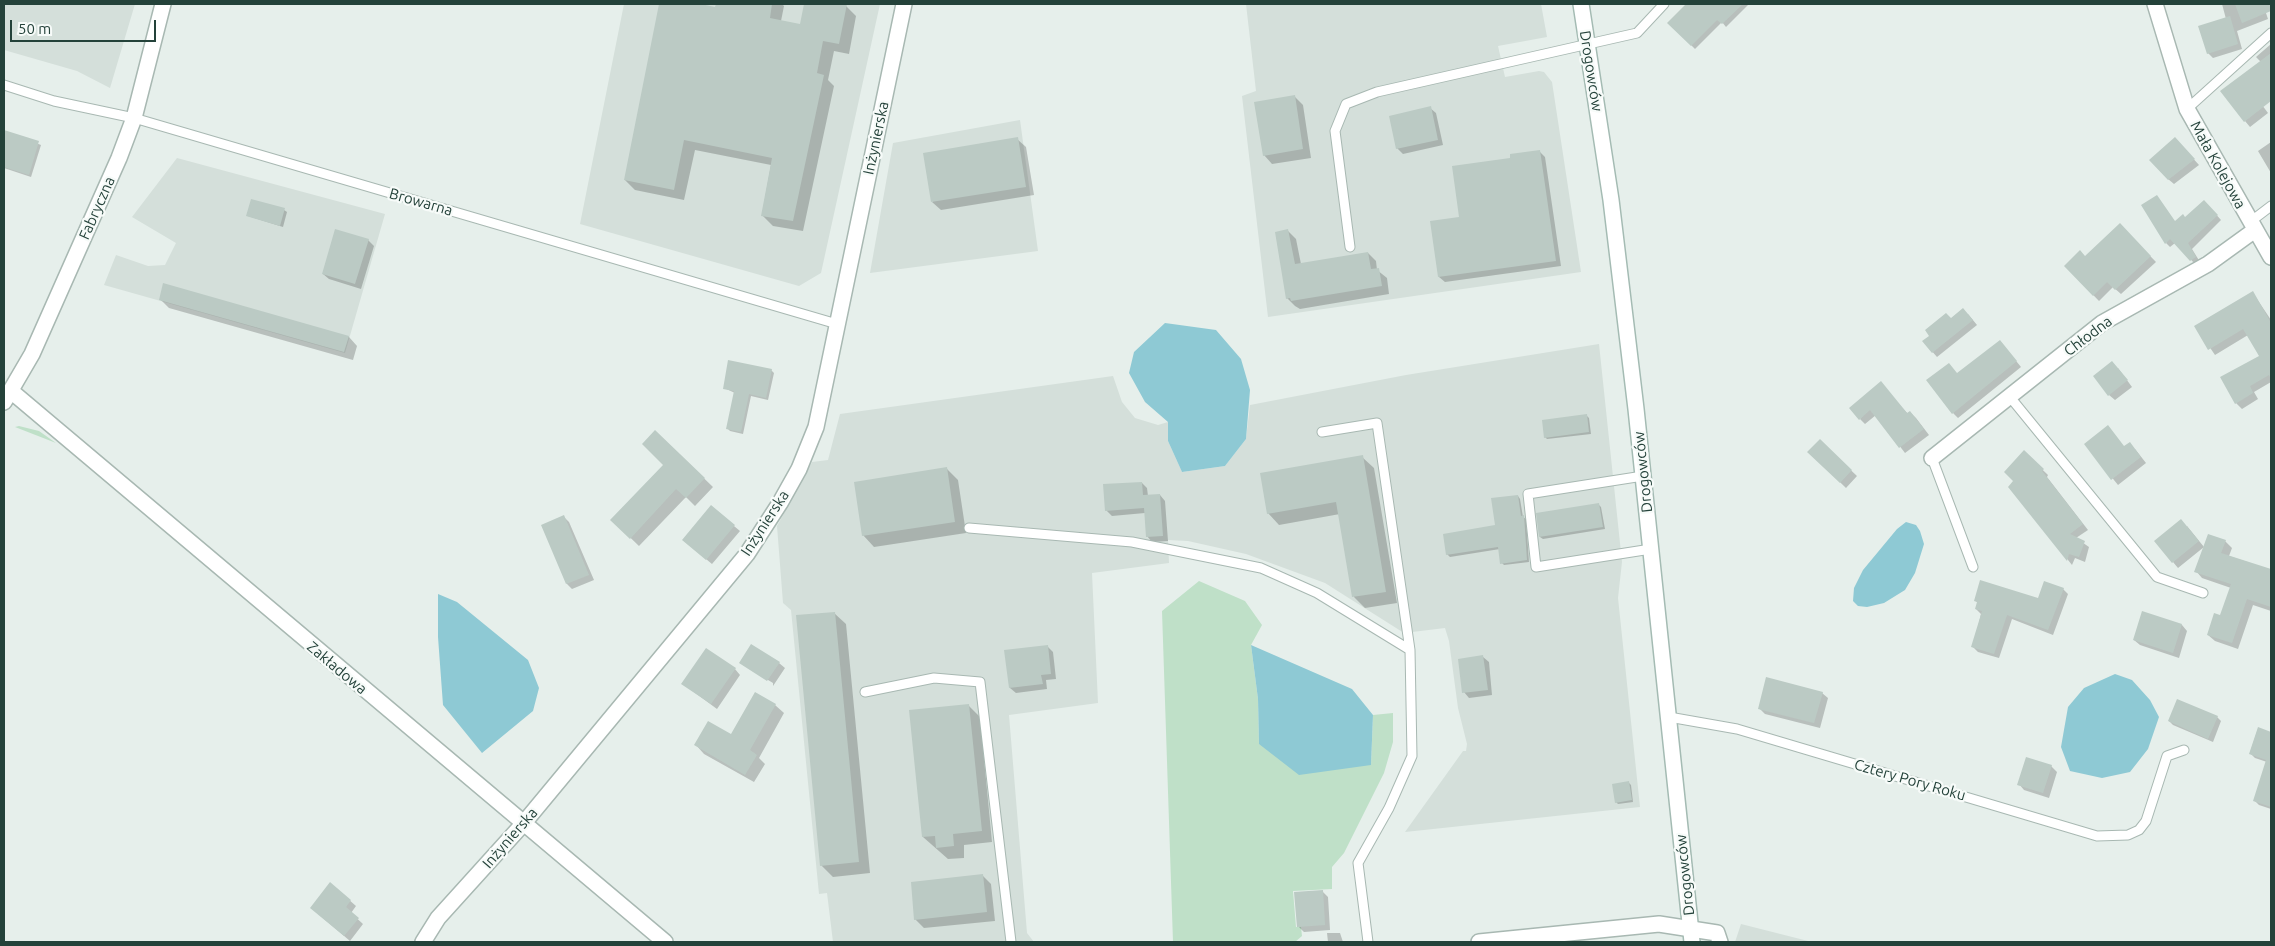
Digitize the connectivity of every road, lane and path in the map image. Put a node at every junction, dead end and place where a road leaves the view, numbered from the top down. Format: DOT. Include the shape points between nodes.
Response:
graph roads {
  1 [pos="163,4"];
  2 [pos="904,4"];
  3 [pos="1581,4"];
  4 [pos="1664,4"];
  5 [pos="2155,4"];
  6 [pos="2271,33"];
  7 [pos="1587,44"];
  8 [pos="4,85"];
  9 [pos="2187,109"];
  10 [pos="134,118"];
  11 [pos="2271,206"];
  12 [pos="2252,226"];
  13 [pos="1350,247"];
  14 [pos="2271,257"];
  15 [pos="837,324"];
  16 [pos="7,397"];
  17 [pos="2010,397"];
  18 [pos="1322,432"];
  19 [pos="1932,458"];
  20 [pos="1643,476"];
  21 [pos="969,528"];
  22 [pos="1651,550"];
  23 [pos="1974,567"];
  24 [pos="2203,593"];
  25 [pos="1410,650"];
  26 [pos="865,692"];
  27 [pos="1669,717"];
  28 [pos="2184,750"];
  29 [pos="523,824"];
  30 [pos="1692,936"];
  31 [pos="1505,941"];
  32 [pos="423,942"];
  33 [pos="664,942"];
  34 [pos="1011,942"];
  35 [pos="1368,942"];
  36 [pos="1479,942"];
  37 [pos="1720,942"];
  1 -- 10 [label="street, Fabryczna"];
  2 -- 15 [label="street, Inżynierska"];
  3 -- 7 [label="street, Drogowców"];
  4 -- 7 [label="lane" via="1637,33"];
  5 -- 9 [label="street, Mała Kolejowa"];
  6 -- 9 [label="lane, Mała Kolejowa"];
  7 -- 13 [label="lane" via="1377,92 1346,104 1335,131"];
  7 -- 20 [label="street, Drogowców" via="1611,200"];
  8 -- 10 [label="lane, Browarna"];
  9 -- 12 [label="street, Mała Kolejowa"];
  10 -- 15 [label="lane, Browarna"];
  10 -- 16 [label="street, Fabryczna" via="32,354"];
  11 -- 12 [label="lane, Mała Kolejowa"];
  12 -- 14 [label="street, Mała Kolejowa"];
  12 -- 17 [label="street, Chłodna" via="2208,264 2102,323"];
  15 -- 29 [label="street, Inżynierska" via="816,427 775,510 747,554"];
  16 -- 29 [label="street, Zakładowa"];
  17 -- 19 [label="street, Chłodna"];
  17 -- 24 [label="lane" via="2157,577"];
  18 -- 25 [label="lane" via="1377,423"];
  19 -- 23 [label="lane"];
  20 -- 22 [label="street, Drogowców"];
  20 -- 22 [label="lane" via="1528,494 1536,568"];
  21 -- 25 [label="lane" via="1132,542 1261,568 1317,593"];
  22 -- 27 [label="street, Drogowców"];
  25 -- 35 [label="lane" via="1412,756 1389,808 1358,863"];
  26 -- 34 [label="lane" via="934,678 980,682"];
  27 -- 28 [label="lane, Cztery Pory Roku" via="1736,729 2097,836 2128,836 2139,830 2146,821 2167,756"];
  27 -- 30 [label="street, Drogowców"];
  29 -- 32 [label="street, Inżynierska" via="438,918"];
  29 -- 33 [label="street, Zakładowa"];
  30 -- 31 [label="street" via="1658,924"];
  30 -- 37 [label="street" via="1718,933"];
  31 -- 36 [label="street"];
}
